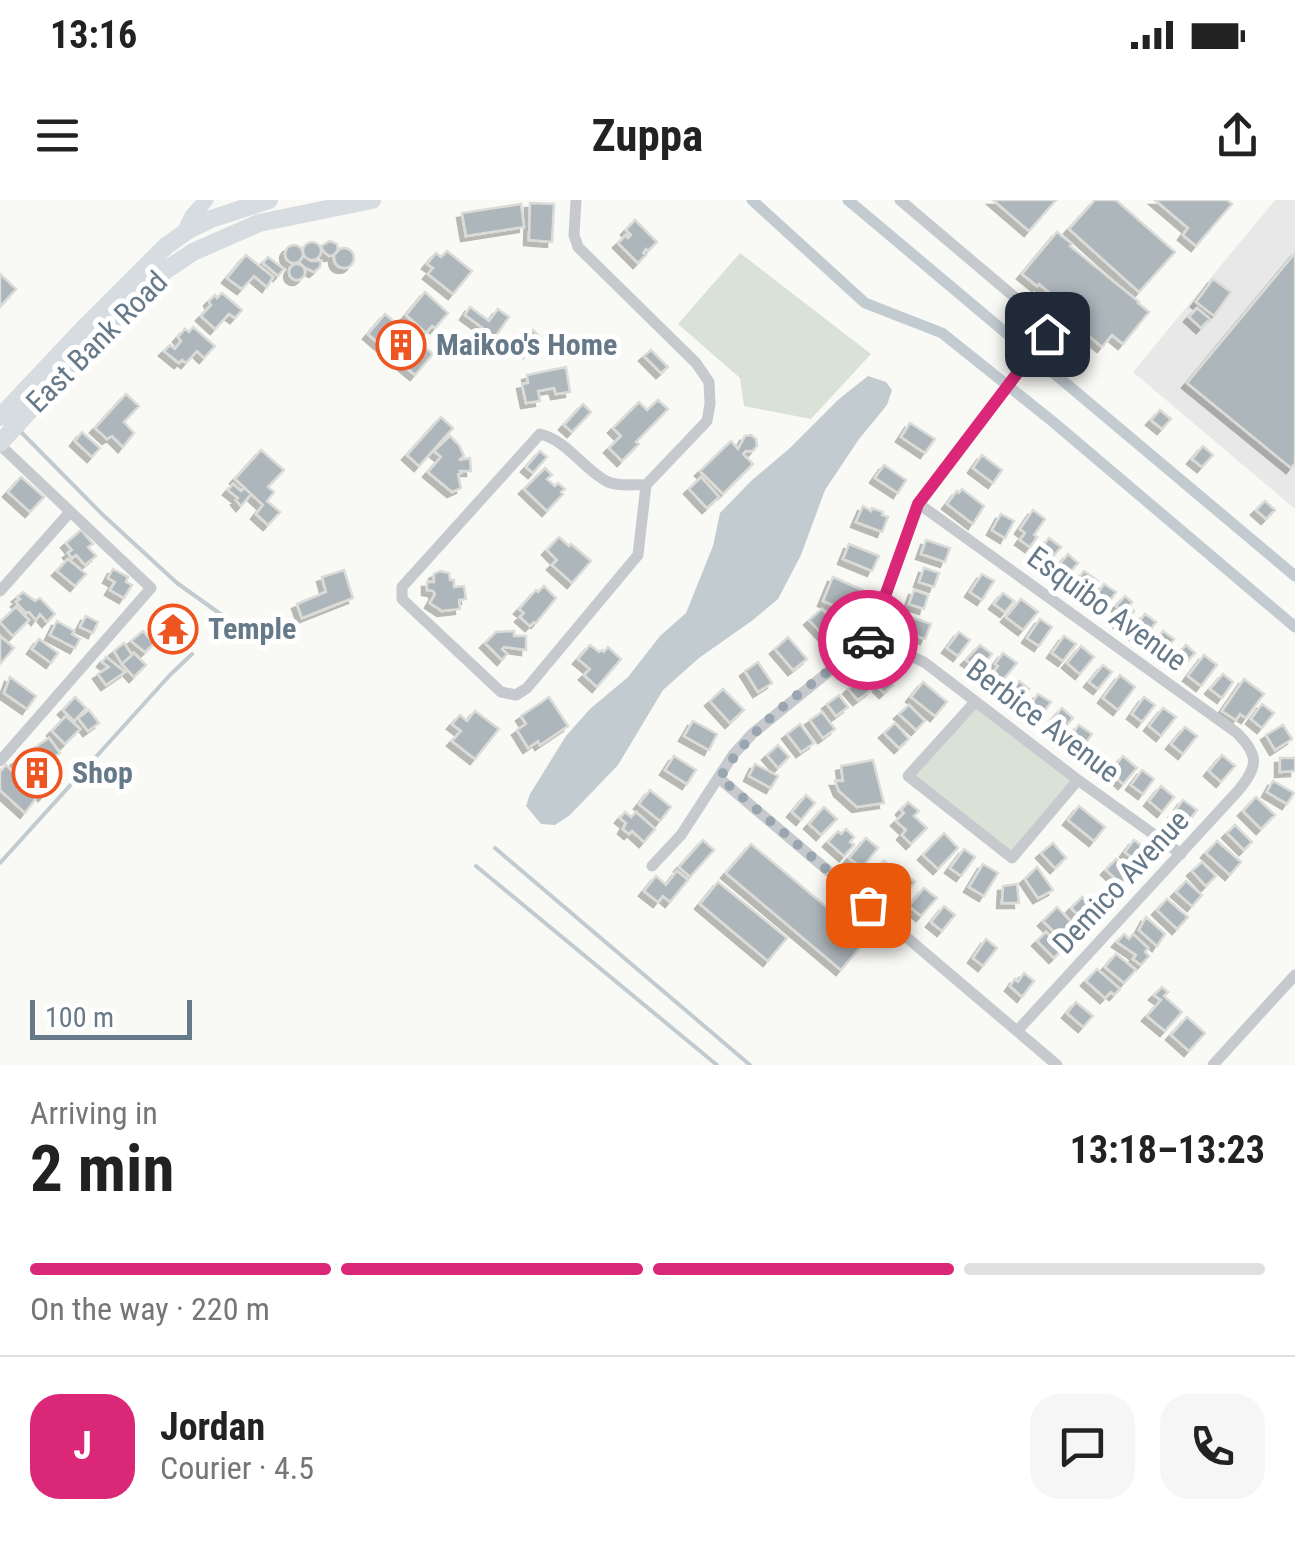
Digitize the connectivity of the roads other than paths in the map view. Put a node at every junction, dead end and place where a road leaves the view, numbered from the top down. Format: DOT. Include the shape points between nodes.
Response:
graph roads {
  1 [pos="206,200"];
  2 [pos="372,200"];
  3 [pos="576,200"];
  4 [pos="900,200"];
  5 [pos="256,202"];
  6 [pos="259,223"];
  7 [pos="182,234"];
  8 [pos="29,399"];
  9 [pos="0,418"];
  10 [pos="1,442"];
  11 [pos="646,484"];
  12 [pos="918,504"];
  13 [pos="70,512"];
  14 [pos="0,591"];
  15 [pos="870,638"];
  16 [pos="975,702"];
  17 [pos="0,761"];
  18 [pos="1255,762"];
  19 [pos="720,778"];
  20 [pos="1078,780"];
  21 [pos="1181,854"];
  22 [pos="652,866"];
  23 [pos="1295,975"];
  24 [pos="1017,1031"];
  25 [pos="1057,1065"];
  26 [pos="1212,1065"];
  1 -- 7 [label="main road"];
  2 -- 6 [label="main road, East Bank Road"];
  3 -- 11 [label="street" via="578,246 709,382 706,421"];
  4 -- 12 [label="street" via="1051,328"];
  5 -- 6 [label="main road"];
  5 -- 7 [label="main road, East Bank Road"];
  6 -- 8 [label="main road, East Bank Road" via="166,270"];
  7 -- 8 [label="main road, East Bank Road" via="128,283"];
  8 -- 9 [label="main road, East Bank Road"];
  8 -- 10 [label="main road, East Bank Road"];
  10 -- 13 [label="street"];
  11 -- 11 [label="street" via="608,483 540,434 402,586 402,600 501,692 516,694 638,555"];
  12 -- 15 [label="street"];
  12 -- 18 [label="street, Esquibo Avenue" via="1237,733"];
  13 -- 14 [label="street"];
  13 -- 17 [label="street" via="152,588"];
  15 -- 16 [label="street, Berbice Avenue" via="924,662"];
  15 -- 19 [label="street" via="752,734"];
  16 -- 20 [label="street, Berbice Avenue"];
  16 -- 20 [label="street" via="908,776 1012,858"];
  18 -- 21 [label="street, Demico Avenue" via="1248,779"];
  19 -- 22 [label="street"];
  19 -- 24 [label="street"];
  20 -- 21 [label="street, Berbice Avenue"];
  21 -- 24 [label="street, Demico Avenue"];
  23 -- 26 [label="street"];
  24 -- 25 [label="street"];
}
